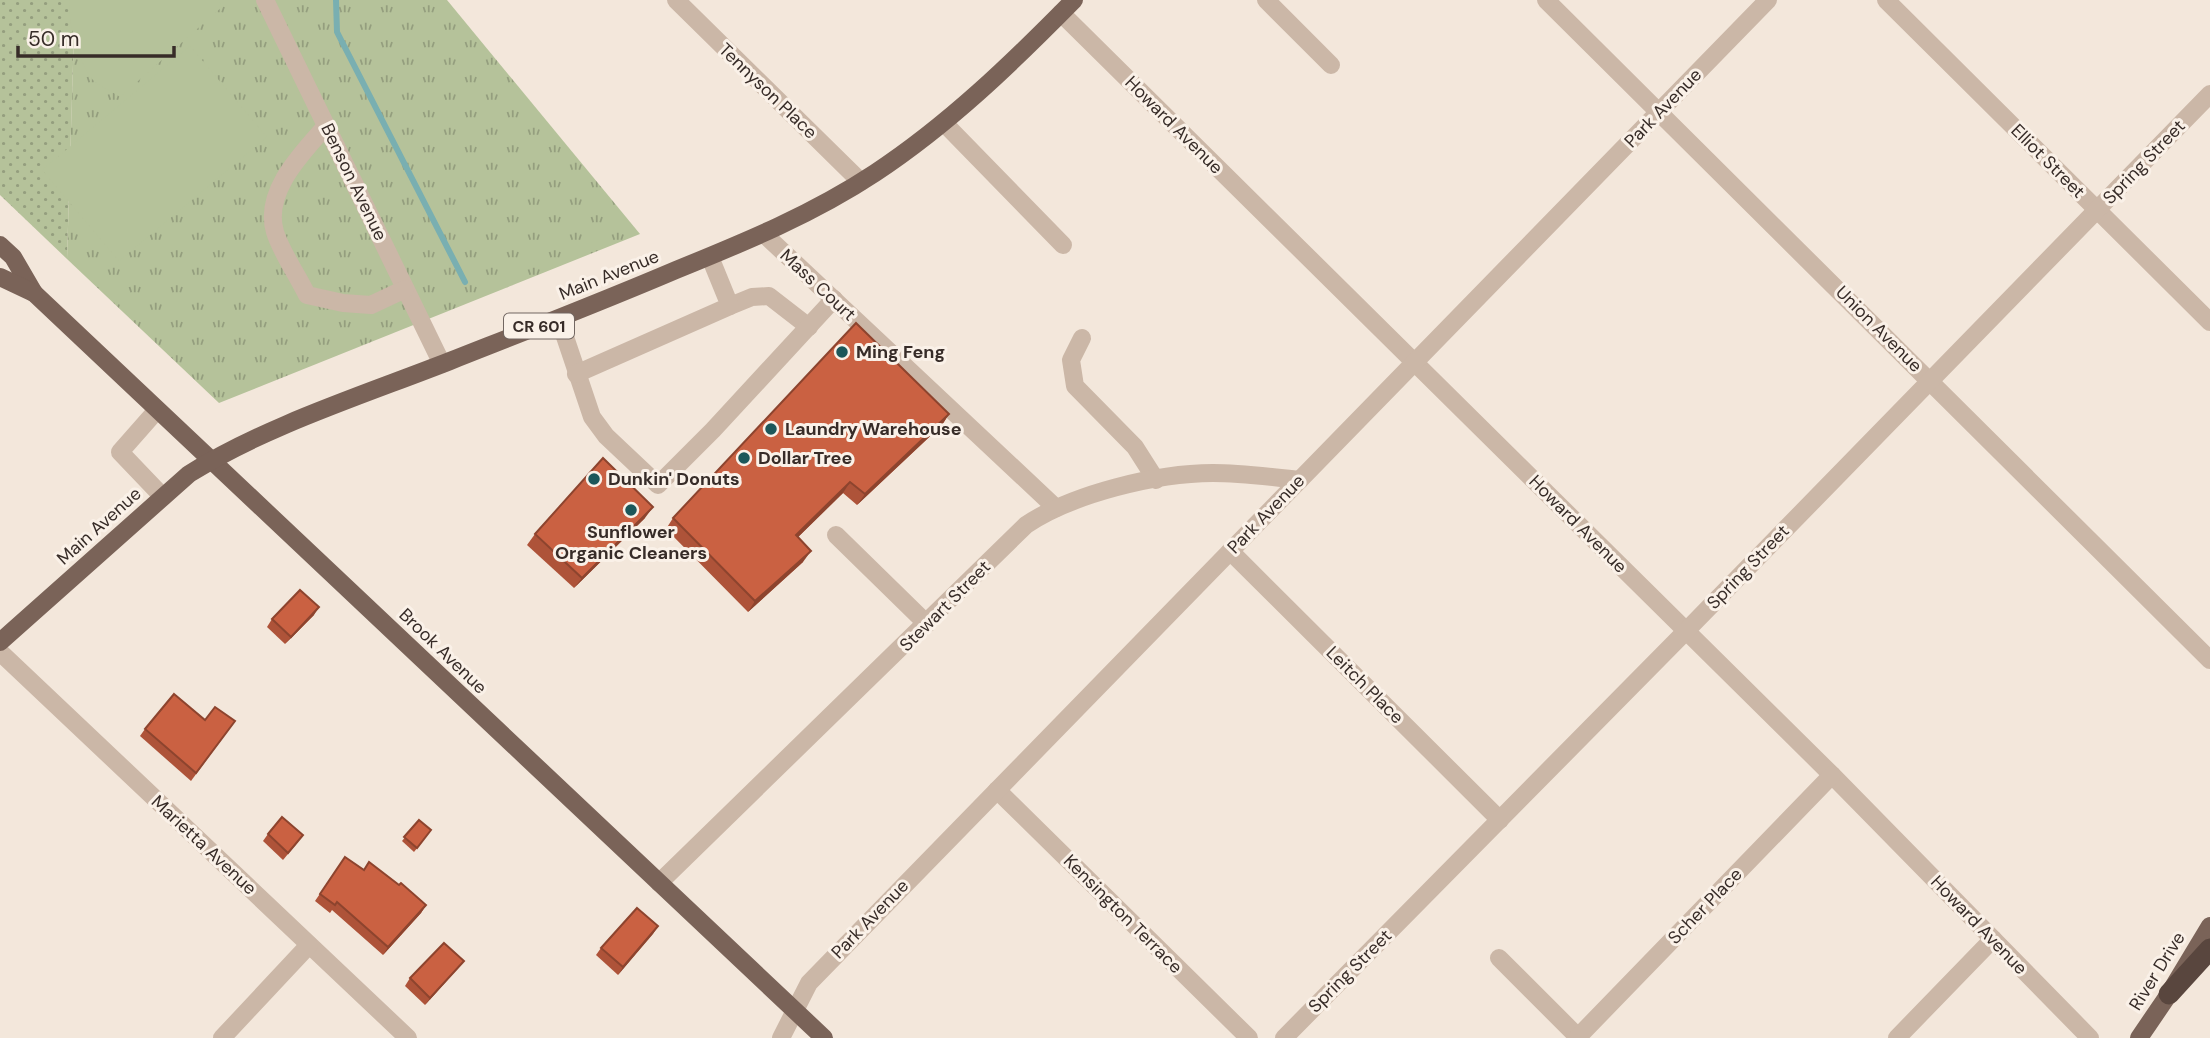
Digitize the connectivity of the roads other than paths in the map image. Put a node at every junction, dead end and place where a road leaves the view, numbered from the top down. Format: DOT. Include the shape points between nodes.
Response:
graph roads {
  1 [pos="265,0"];
  2 [pos="676,0"];
  3 [pos="1074,0"];
  4 [pos="1266,0"];
  5 [pos="1546,0"];
  6 [pos="1768,0"];
  7 [pos="1886,0"];
  8 [pos="1061,13"];
  9 [pos="1331,65"];
  10 [pos="2210,94"];
  11 [pos="1659,112"];
  12 [pos="944,123"];
  13 [pos="326,125"];
  14 [pos="860,182"];
  15 [pos="2097,210"];
  16 [pos="764,234"];
  17 [pos="0,245"];
  18 [pos="1063,245"];
  19 [pos="710,257"];
  20 [pos="0,276"];
  21 [pos="405,289"];
  22 [pos="34,293"];
  23 [pos="834,299"];
  24 [pos="730,306"];
  25 [pos="559,318"];
  26 [pos="2210,322"];
  27 [pos="809,327"];
  28 [pos="1082,338"];
  29 [pos="1414,362"];
  30 [pos="442,364"];
  31 [pos="576,374"];
  32 [pos="1930,380"];
  33 [pos="158,410"];
  34 [pos="211,460"];
  35 [pos="1156,480"];
  36 [pos="1300,480"];
  37 [pos="163,497"];
  38 [pos="1056,508"];
  39 [pos="836,535"];
  40 [pos="1230,551"];
  41 [pos="928,624"];
  42 [pos="1686,631"];
  43 [pos="0,642"];
  44 [pos="0,652"];
  45 [pos="2210,660"];
  46 [pos="1832,775"];
  47 [pos="997,790"];
  48 [pos="1500,820"];
  49 [pos="659,883"];
  50 [pos="2210,926"];
  51 [pos="1993,939"];
  52 [pos="309,944"];
  53 [pos="2210,949"];
  54 [pos="1499,958"];
  55 [pos="2169,994"];
  56 [pos="795,1010"];
  57 [pos="227,1032"];
  58 [pos="1579,1037"];
  59 [pos="408,1038"];
  60 [pos="781,1038"];
  61 [pos="824,1038"];
  62 [pos="1249,1038"];
  63 [pos="1284,1038"];
  64 [pos="1897,1038"];
  65 [pos="2090,1038"];
  66 [pos="2139,1038"];
  1 -- 13 [label="street, Benson Avenue"];
  2 -- 14 [label="street, Tennyson Place"];
  3 -- 8 [label="main road, Main Avenue / CR 601"];
  4 -- 9 [label="street"];
  5 -- 11 [label="street, Union Avenue"];
  6 -- 11 [label="street, Park Avenue"];
  7 -- 15 [label="street, Elliot Street"];
  8 -- 12 [label="main road, Main Avenue / CR 601"];
  8 -- 29 [label="street, Howard Avenue"];
  10 -- 15 [label="street, Spring Street"];
  11 -- 29 [label="street, Park Avenue"];
  11 -- 32 [label="street, Union Avenue"];
  12 -- 14 [label="main road, Main Avenue / CR 601"];
  12 -- 18 [label="street"];
  13 -- 21 [label="street, Benson Avenue"];
  13 -- 21 [label="street" via="290,167 273,206 275,232 307,295 371,305"];
  14 -- 16 [label="main road, Main Avenue / CR 601"];
  15 -- 26 [label="street, Elliot Street"];
  15 -- 32 [label="street, Spring Street"];
  16 -- 19 [label="main road, Main Avenue / CR 601"];
  16 -- 23 [label="street, Mass Court"];
  17 -- 22 [label="main road, Brook Avenue" via="13,257"];
  19 -- 24 [label="street"];
  19 -- 25 [label="main road, Main Avenue / CR 601"];
  20 -- 22 [label="main road, Brook Avenue"];
  21 -- 30 [label="street, Benson Avenue"];
  22 -- 33 [label="main road, Brook Avenue"];
  23 -- 27 [label="street"];
  23 -- 38 [label="street, Mass Court"];
  24 -- 27 [label="street" via="769,296"];
  24 -- 31 [label="street"];
  25 -- 30 [label="main road, Main Avenue / CR 601"];
  25 -- 31 [label="street"];
  27 -- 31 [label="street" via="658,485 599,426"];
  28 -- 35 [label="street" via="1071,360 1075,386 1135,447"];
  29 -- 36 [label="street, Park Avenue"];
  29 -- 42 [label="street, Howard Avenue"];
  30 -- 34 [label="main road, Main Avenue / CR 601"];
  32 -- 42 [label="street, Spring Street"];
  32 -- 45 [label="street, Union Avenue"];
  33 -- 34 [label="main road, Brook Avenue"];
  33 -- 37 [label="street" via="120,452"];
  34 -- 37 [label="main road, Main Avenue / CR 601"];
  34 -- 49 [label="main road, Brook Avenue"];
  35 -- 36 [label="street, Stewart Street" via="1212,473"];
  35 -- 38 [label="street, Stewart Street"];
  36 -- 40 [label="street, Park Avenue"];
  37 -- 43 [label="main road, Main Avenue / CR 601"];
  38 -- 41 [label="street, Stewart Street" via="1026,526"];
  39 -- 41 [label="street"];
  40 -- 47 [label="street, Park Avenue"];
  40 -- 48 [label="street, Leitch Place"];
  41 -- 49 [label="street, Stewart Street"];
  42 -- 46 [label="street, Howard Avenue"];
  42 -- 48 [label="street, Spring Street"];
  44 -- 52 [label="street, Marietta Avenue"];
  46 -- 51 [label="street, Howard Avenue"];
  46 -- 58 [label="street, Scher Place"];
  47 -- 56 [label="street, Park Avenue" via="809,982"];
  47 -- 62 [label="street, Kensington Terrace"];
  48 -- 63 [label="street, Spring Street"];
  49 -- 56 [label="main road, Brook Avenue"];
  50 -- 55 [label="main road, River Drive"];
  51 -- 64 [label="street"];
  51 -- 65 [label="street, Howard Avenue"];
  52 -- 57 [label="street"];
  52 -- 59 [label="street, Marietta Avenue"];
  53 -- 55 [label="highway"];
  54 -- 58 [label="street"];
  55 -- 66 [label="main road, River Drive"];
  56 -- 60 [label="street, Park Avenue"];
  56 -- 61 [label="main road, Brook Avenue"];
}
